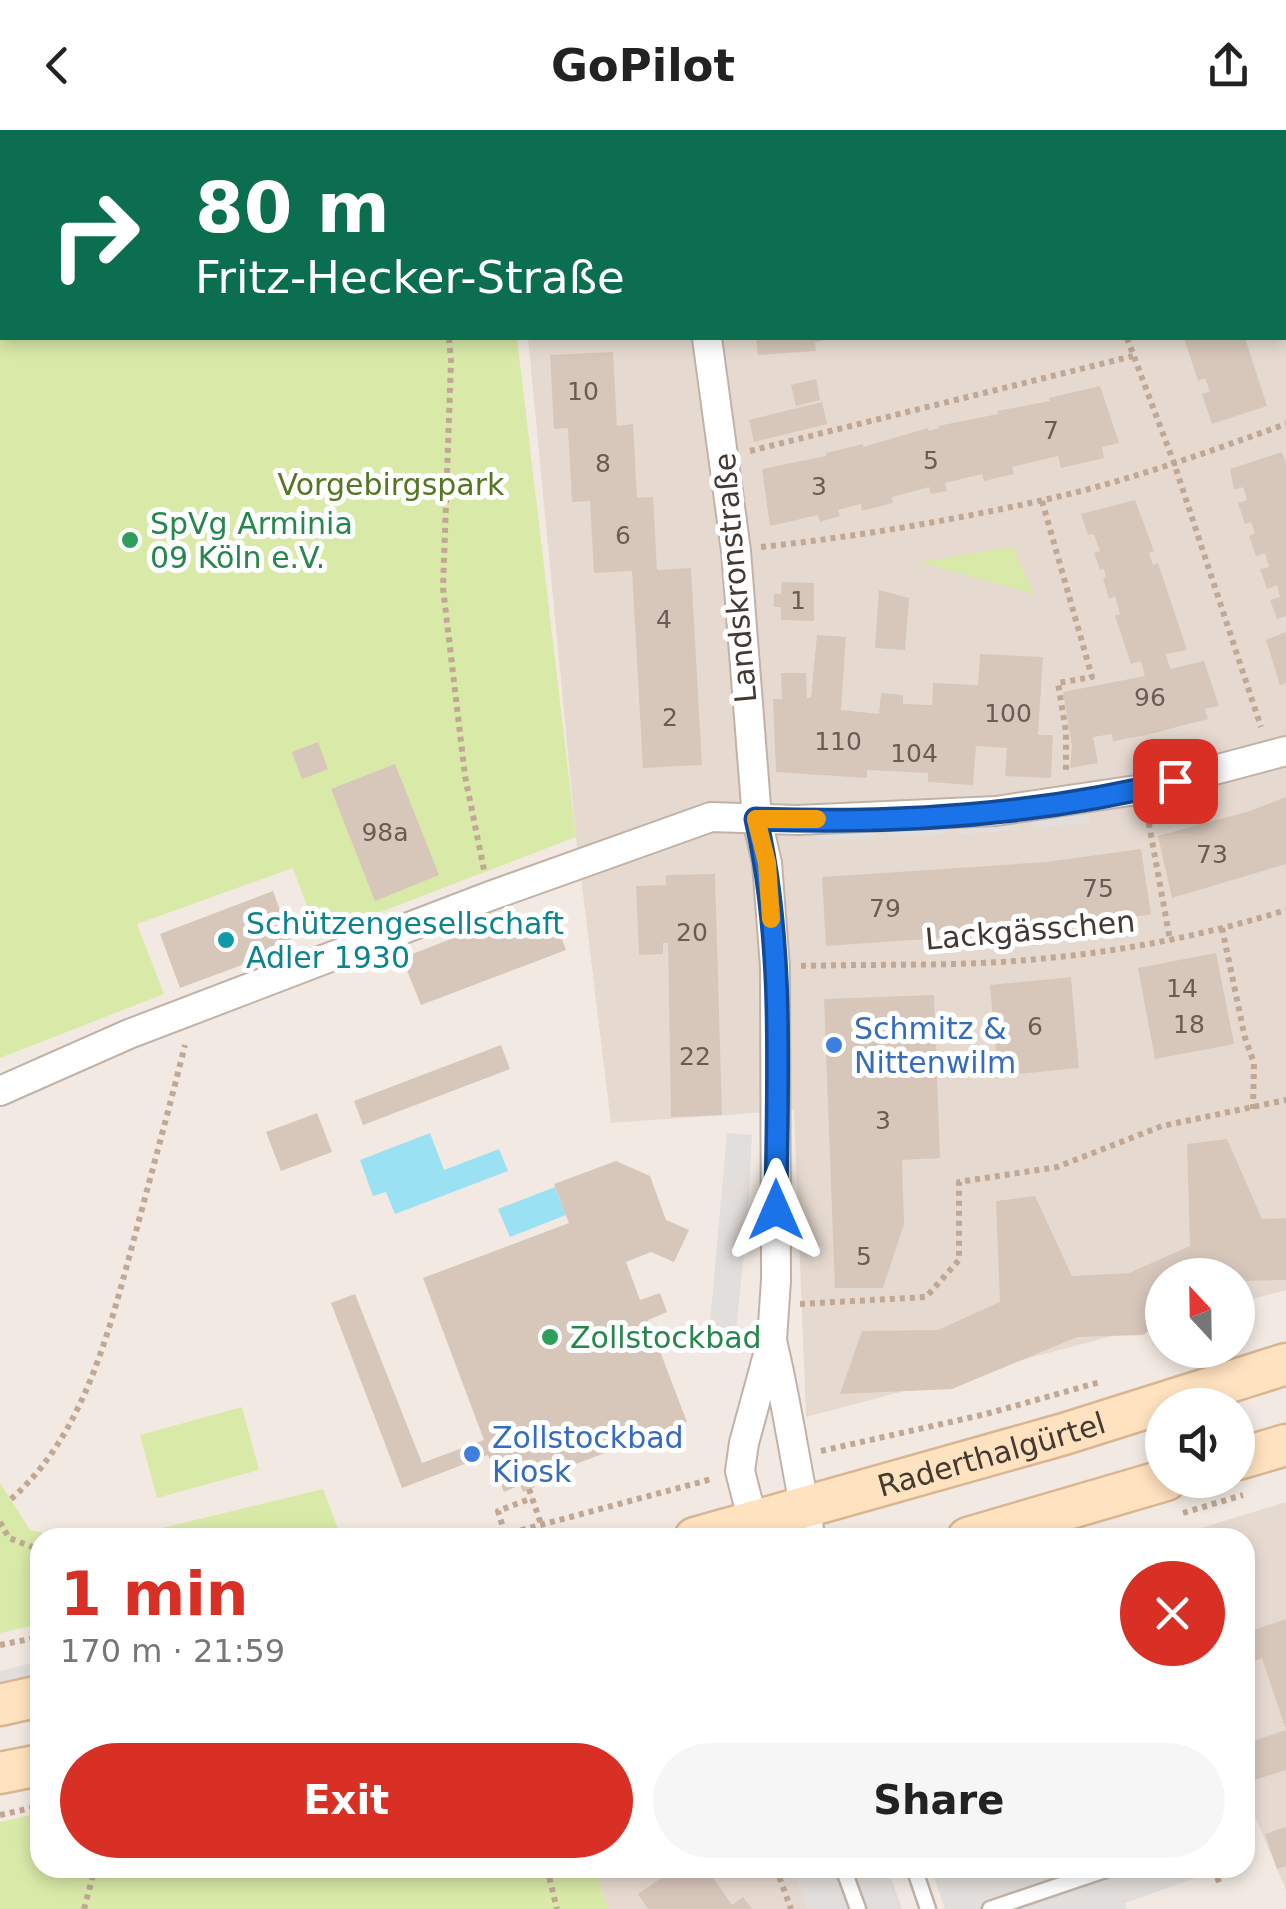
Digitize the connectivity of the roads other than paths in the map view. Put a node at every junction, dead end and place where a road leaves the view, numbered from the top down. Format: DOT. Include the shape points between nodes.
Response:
graph roads {
  1 [pos="708,340"];
  2 [pos="1278,754"];
  3 [pos="756,819"];
  4 [pos="0,1091"];
  5 [pos="772,1340"];
  6 [pos="1286,1364"];
  7 [pos="1286,1445"];
  8 [pos="1255,1467"];
  9 [pos="1165,1498"];
  10 [pos="807,1522"];
  11 [pos="760,1528"];
  12 [pos="772,1528"];
  13 [pos="1017,1528"];
  14 [pos="30,1698"];
  15 [pos="0,1705"];
  16 [pos="30,1767"];
  17 [pos="0,1773"];
  18 [pos="847,1878"];
  19 [pos="917,1878"];
  20 [pos="1081,1878"];
  21 [pos="858,1909"];
  22 [pos="928,1909"];
  23 [pos="990,1909"];
  1 -- 3 [label="street, Landskronstraße" via="736,551"];
  2 -- 3 [label="street" via="1067,803"];
  3 -- 4 [label="street" via="711,817 490,896 128,1034"];
  3 -- 5 [label="street, Landskronstraße" via="767,863 774,967"];
  5 -- 10 [label="street"];
  5 -- 11 [label="street" via="740,1471"];
  6 -- 10 [label="main road, Raderthalgürtel"];
  7 -- 8 [label="main road"];
  9 -- 13 [label="main road"];
  10 -- 12 [label="main road, Raderthalgürtel"];
  14 -- 15 [label="main road"];
  16 -- 17 [label="main road"];
  18 -- 21 [label="lane"];
  19 -- 22 [label="lane"];
  20 -- 23 [label="lane"];
}
